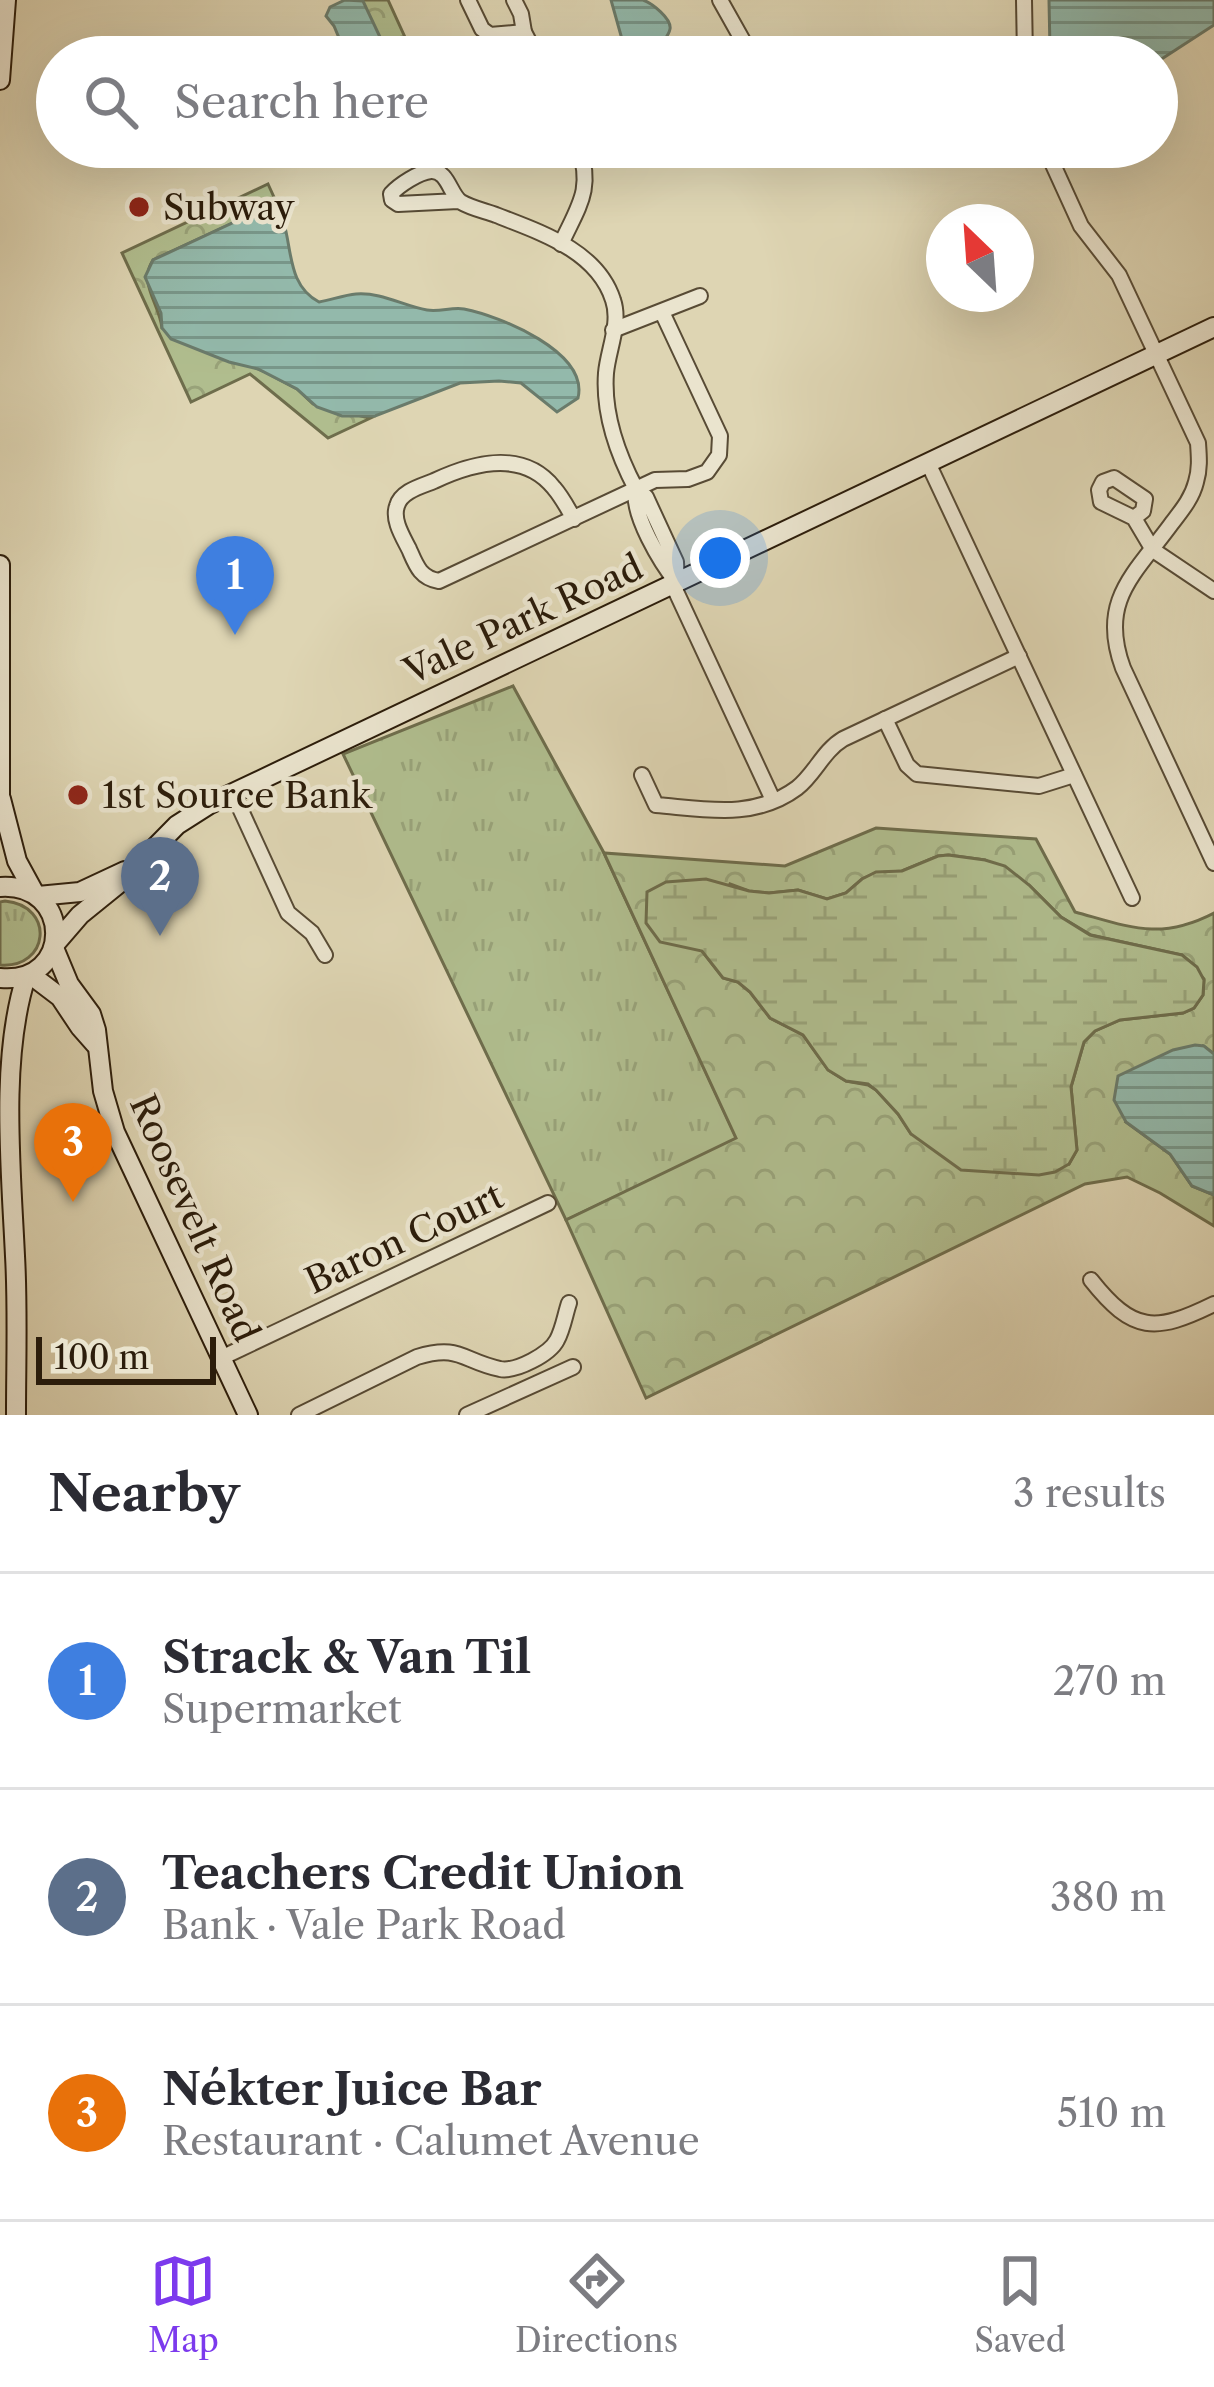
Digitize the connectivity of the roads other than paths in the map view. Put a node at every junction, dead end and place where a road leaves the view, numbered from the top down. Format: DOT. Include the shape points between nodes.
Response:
graph roads {
  1 [pos="6,0"];
  2 [pos="468,0"];
  3 [pos="514,0"];
  4 [pos="720,0"];
  5 [pos="1024,0"];
  6 [pos="524,32"];
  7 [pos="526,36"];
  8 [pos="740,36"];
  9 [pos="1024,36"];
  10 [pos="0,80"];
  11 [pos="584,168"];
  12 [pos="1055,168"];
  13 [pos="458,201"];
  14 [pos="561,244"];
  15 [pos="700,296"];
  16 [pos="662,313"];
  17 [pos="1214,327"];
  18 [pos="613,330"];
  19 [pos="1156,354"];
  20 [pos="929,465"];
  21 [pos="635,489"];
  22 [pos="1134,518"];
  23 [pos="574,519"];
  24 [pos="1153,550"];
  25 [pos="0,565"];
  26 [pos="675,584"];
  27 [pos="1214,591"];
  28 [pos="1018,656"];
  29 [pos="885,719"];
  30 [pos="643,775"];
  31 [pos="1074,775"];
  32 [pos="233,793"];
  33 [pos="773,800"];
  34 [pos="1,804"];
  35 [pos="1214,863"];
  36 [pos="135,867"];
  37 [pos="0,887"];
  38 [pos="36,895"];
  39 [pos="1132,898"];
  40 [pos="54,946"];
  41 [pos="326,955"];
  42 [pos="29,976"];
  43 [pos="0,978"];
  44 [pos="0,1044"];
  45 [pos="95,1044"];
  46 [pos="8,1080"];
  47 [pos="548,1203"];
  48 [pos="1091,1280"];
  49 [pos="568,1303"];
  50 [pos="1214,1304"];
  51 [pos="221,1358"];
  52 [pos="573,1367"];
  53 [pos="16,1415"];
  54 [pos="248,1415"];
  55 [pos="299,1415"];
  56 [pos="467,1415"];
  1 -- 10 [label="main road"];
  2 -- 6 [label="street" via="490,34"];
  3 -- 6 [label="street"];
  4 -- 8 [label="street"];
  5 -- 9 [label="street"];
  6 -- 7 [label="street"];
  11 -- 14 [label="street" via="586,189"];
  12 -- 19 [label="street"];
  13 -- 14 [label="street"];
  14 -- 18 [label="street" via="601,277 613,300"];
  15 -- 16 [label="street"];
  16 -- 18 [label="street"];
  16 -- 21 [label="street" via="720,450 701,475"];
  17 -- 19 [label="main road, Vale Park Road"];
  18 -- 21 [label="street" via="607,401"];
  19 -- 20 [label="main road, Vale Park Road"];
  19 -- 24 [label="street" via="1191,425 1199,463 1189,500"];
  20 -- 26 [label="main road, Vale Park Road"];
  20 -- 28 [label="street"];
  21 -- 23 [label="street"];
  21 -- 26 [label="street" via="676,562"];
  22 -- 24 [label="street"];
  23 -- 23 [label="street" via="552,484 497,462 462,468 403,495 396,507 419,572 439,580"];
  24 -- 27 [label="street"];
  24 -- 35 [label="street" via="1116,607 1115,647"];
  25 -- 34 [label="main road, Roosevelt Road"];
  26 -- 32 [label="main road, Vale Park Road"];
  26 -- 33 [label="street"];
  28 -- 29 [label="street"];
  28 -- 31 [label="street"];
  29 -- 31 [label="street" via="917,774 1039,786"];
  29 -- 33 [label="street" via="832,746 800,785"];
  30 -- 33 [label="street" via="656,805 735,812"];
  31 -- 39 [label="street"];
  32 -- 36 [label="main road, Vale Park Road" via="177,825"];
  32 -- 41 [label="street" via="288,913"];
  34 -- 38 [label="main road, Roosevelt Road"];
  36 -- 38 [label="main road, Vale Park Road" via="80,892"];
  36 -- 40 [label="main road, Vale Park Road"];
  37 -- 38 [label="main road"];
  38 -- 40 [label="main road, Roosevelt Road" via="54,922"];
  40 -- 42 [label="main road, Vale Park Road"];
  40 -- 45 [label="main road, Roosevelt Road" via="91,1014"];
  42 -- 43 [label="main road"];
  42 -- 45 [label="main road, Roosevelt Road" via="60,997"];
  42 -- 46 [label="main road" via="14,1015"];
  44 -- 46 [label="main road"];
  45 -- 51 [label="main road, Roosevelt Road" via="115,1132"];
  46 -- 53 [label="main road"];
  47 -- 51 [label="street, Baron Court"];
  48 -- 50 [label="street" via="1137,1321 1177,1321"];
  49 -- 55 [label="street" via="557,1341 522,1364 501,1369 433,1352"];
  51 -- 54 [label="main road, Roosevelt Road"];
  52 -- 56 [label="street"];
}
